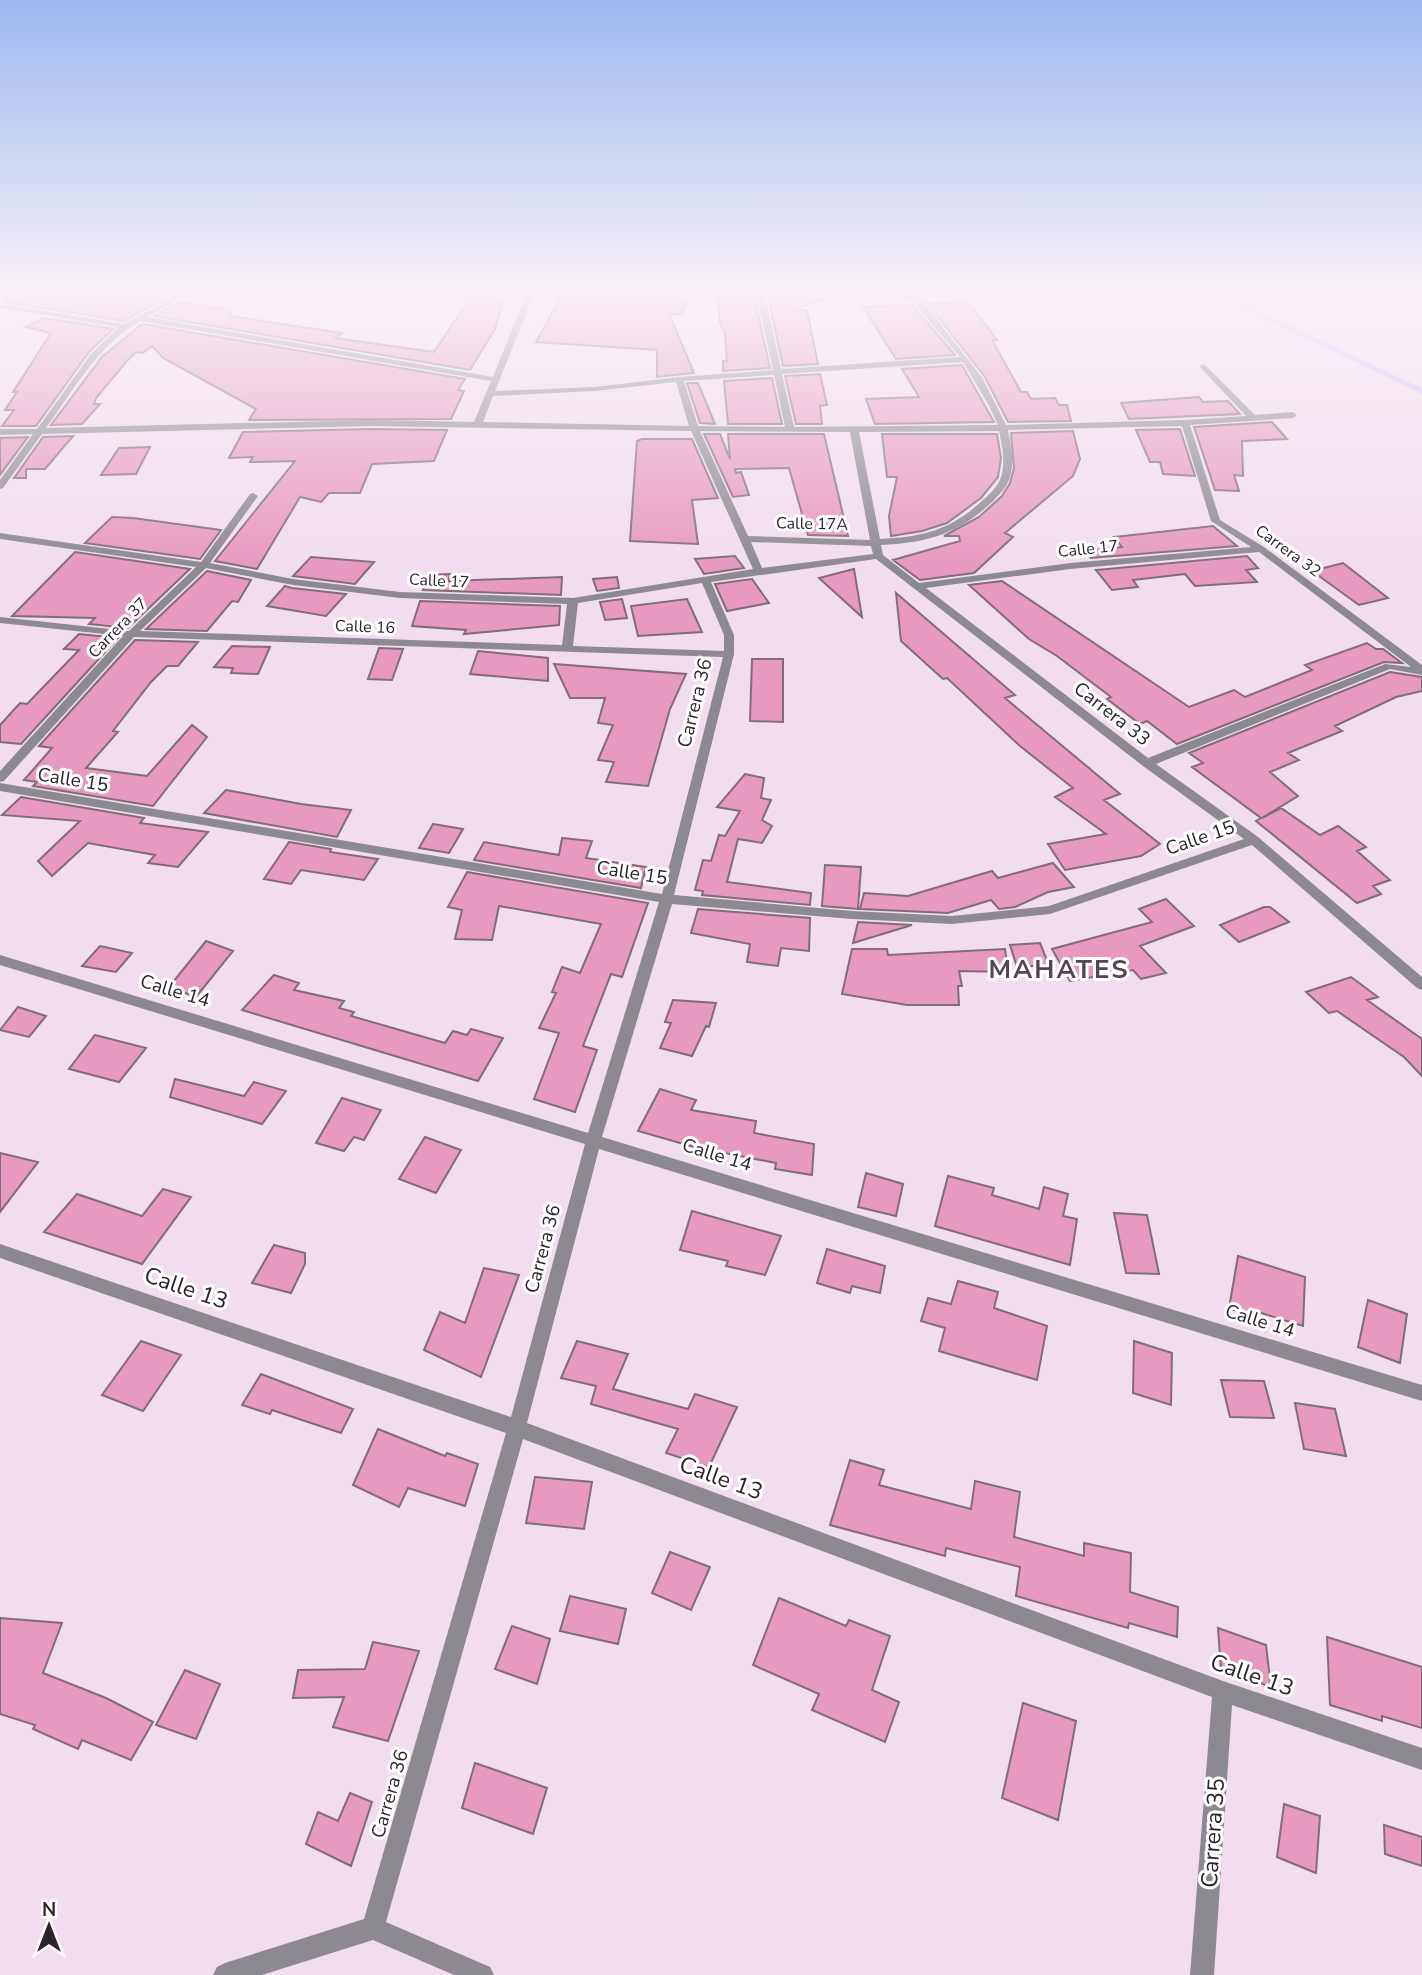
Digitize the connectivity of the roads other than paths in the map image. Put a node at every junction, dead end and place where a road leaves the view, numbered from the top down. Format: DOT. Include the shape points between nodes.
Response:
graph roads {
  1 [pos="73,384"];
  2 [pos="491,384"];
  3 [pos="636,384"];
  4 [pos="681,384"];
  5 [pos="779,384"];
  6 [pos="980,384"];
  7 [pos="1221,384"];
  8 [pos="488,394"];
  9 [pos="1293,415"];
  10 [pos="1251,416"];
  11 [pos="478,423"];
  12 [pos="1185,423"];
  13 [pos="694,428"];
  14 [pos="1005,428"];
  15 [pos="854,429"];
  16 [pos="790,430"];
  17 [pos="39,431"];
  18 [pos="0,432"];
  19 [pos="0,486"];
  20 [pos="253,496"];
  21 [pos="0,536"];
  22 [pos="745,539"];
  23 [pos="878,541"];
  24 [pos="1261,549"];
  25 [pos="878,556"];
  26 [pos="204,565"];
  27 [pos="759,571"];
  28 [pos="706,581"];
  29 [pos="918,586"];
  30 [pos="573,601"];
  31 [pos="0,620"];
  32 [pos="131,634"];
  33 [pos="566,649"];
  34 [pos="729,654"];
  35 [pos="1422,671"];
  36 [pos="1147,763"];
  37 [pos="0,778"];
  38 [pos="0,787"];
  39 [pos="1254,840"];
  40 [pos="667,899"];
  41 [pos="0,960"];
  42 [pos="1422,985"];
  43 [pos="594,1139"];
  44 [pos="0,1251"];
  45 [pos="1422,1393"];
  46 [pos="517,1428"];
  47 [pos="1223,1691"];
  48 [pos="1422,1759"];
  49 [pos="373,1928"];
  50 [pos="225,1975"];
  51 [pos="482,1975"];
  52 [pos="1202,1975"];
  1 -- 17 [label="street"];
  2 -- 8 [label="street"];
  3 -- 8 [label="street"];
  4 -- 13 [label="street"];
  5 -- 16 [label="street"];
  6 -- 14 [label="street"];
  7 -- 10 [label="street"];
  8 -- 11 [label="street"];
  9 -- 10 [label="street"];
  10 -- 12 [label="street"];
  11 -- 13 [label="street"];
  11 -- 17 [label="street"];
  12 -- 14 [label="street"];
  12 -- 24 [label="street, Carrera 32" via="1216,521"];
  13 -- 16 [label="street"];
  13 -- 22 [label="street"];
  14 -- 15 [label="street"];
  14 -- 23 [label="street" via="1007,475 962,523 940,534"];
  15 -- 16 [label="street"];
  15 -- 23 [label="street"];
  17 -- 18 [label="street"];
  17 -- 19 [label="street"];
  20 -- 26 [label="street, Carrera 37"];
  21 -- 26 [label="street, Calle 17"];
  22 -- 23 [label="street, Calle 17A"];
  22 -- 27 [label="street"];
  23 -- 25 [label="street"];
  24 -- 29 [label="street, Calle 17" via="1070,566"];
  24 -- 35 [label="street, Carrera 32"];
  25 -- 27 [label="street, Calle 17"];
  25 -- 29 [label="street, Carrera 33"];
  26 -- 30 [label="street, Calle 17" via="400,595"];
  26 -- 32 [label="street, Carrera 37"];
  27 -- 28 [label="street, Calle 17"];
  28 -- 30 [label="street, Calle 17"];
  28 -- 34 [label="street, Carrera 36" via="729,635"];
  29 -- 36 [label="street, Carrera 33"];
  30 -- 33 [label="street"];
  31 -- 32 [label="street, Calle 16"];
  32 -- 33 [label="street, Calle 16"];
  32 -- 37 [label="street, Carrera 37"];
  33 -- 34 [label="street, Calle 16"];
  34 -- 40 [label="street, Carrera 36"];
  35 -- 36 [label="street" via="1389,666"];
  36 -- 39 [label="street, Carrera 33"];
  38 -- 40 [label="street, Calle 15"];
  39 -- 40 [label="street, Calle 15" via="1050,910 953,920"];
  39 -- 42 [label="street, Carrera 33"];
  40 -- 43 [label="street, Carrera 36"];
  41 -- 43 [label="street, Calle 14"];
  43 -- 45 [label="street, Calle 14"];
  43 -- 46 [label="street, Carrera 36"];
  44 -- 46 [label="street, Calle 13"];
  46 -- 47 [label="street, Calle 13"];
  46 -- 49 [label="street, Carrera 36"];
  47 -- 48 [label="street, Calle 13"];
  47 -- 52 [label="street, Carrera 35"];
  49 -- 50 [label="street"];
  49 -- 51 [label="street"];
}
